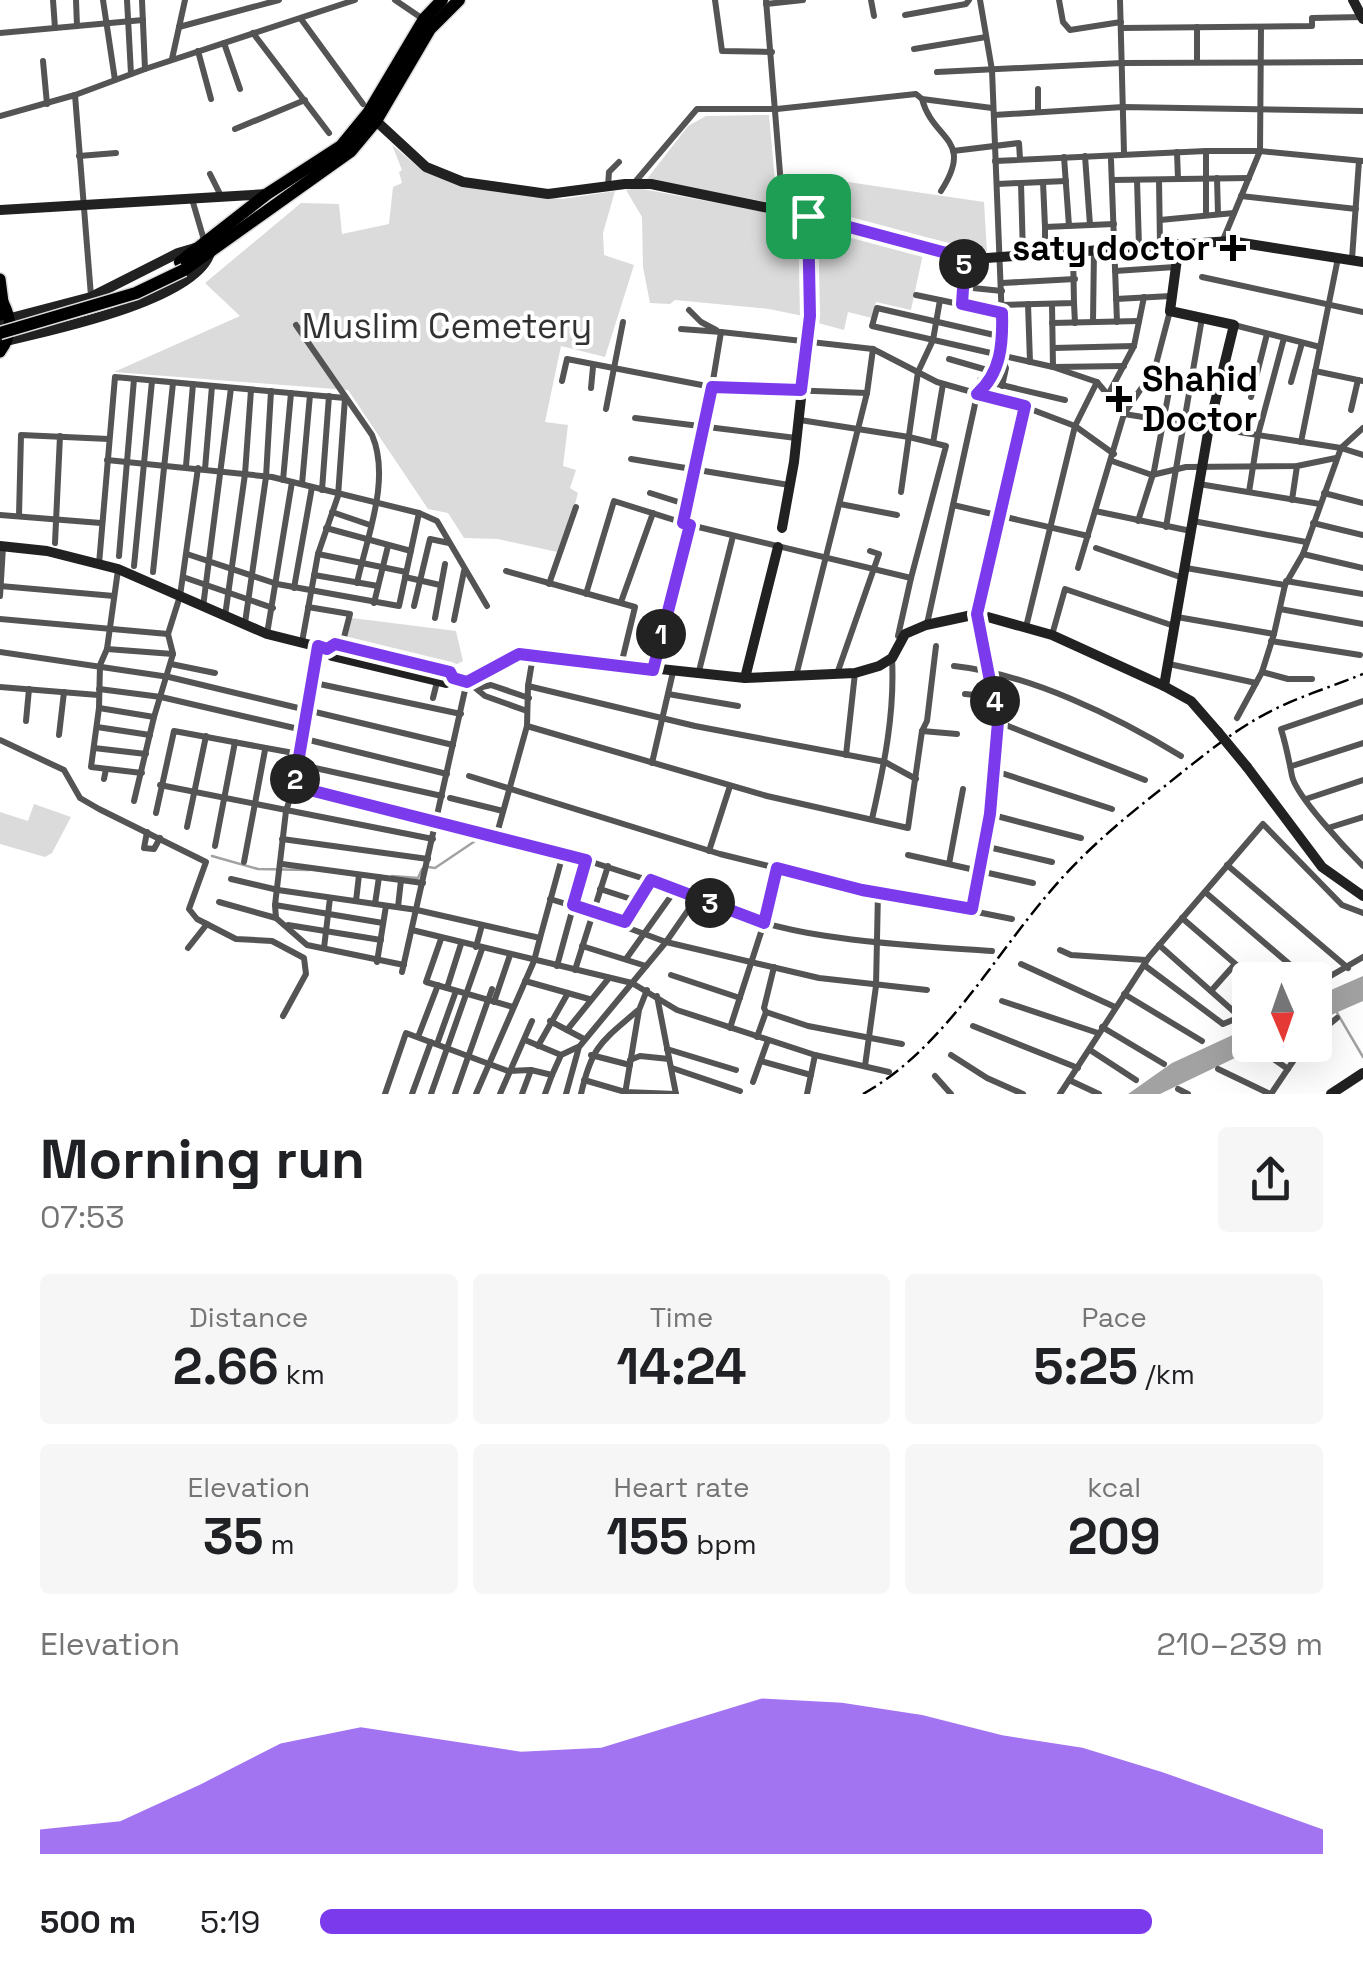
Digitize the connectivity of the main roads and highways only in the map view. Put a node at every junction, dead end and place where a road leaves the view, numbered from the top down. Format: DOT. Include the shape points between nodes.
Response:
graph roads {
  1 [pos="442,0"];
  2 [pos="459,0"];
  3 [pos="369,113"];
  4 [pos="204,247"];
  5 [pos="0,279"];
  6 [pos="1,302"];
  7 [pos="3,328"];
  8 [pos="0,352"];
  1 -- 3 [label="highway"];
  2 -- 3 [label="highway"];
  3 -- 4 [label="highway" via="341,146 267,194"];
  3 -- 4 [label="highway" via="351,150"];
  4 -- 7 [label="highway, bridge" via="136,294"];
  5 -- 6 [label="main road"];
  6 -- 7 [label="main road"];
  7 -- 8 [label="main road"];
}
